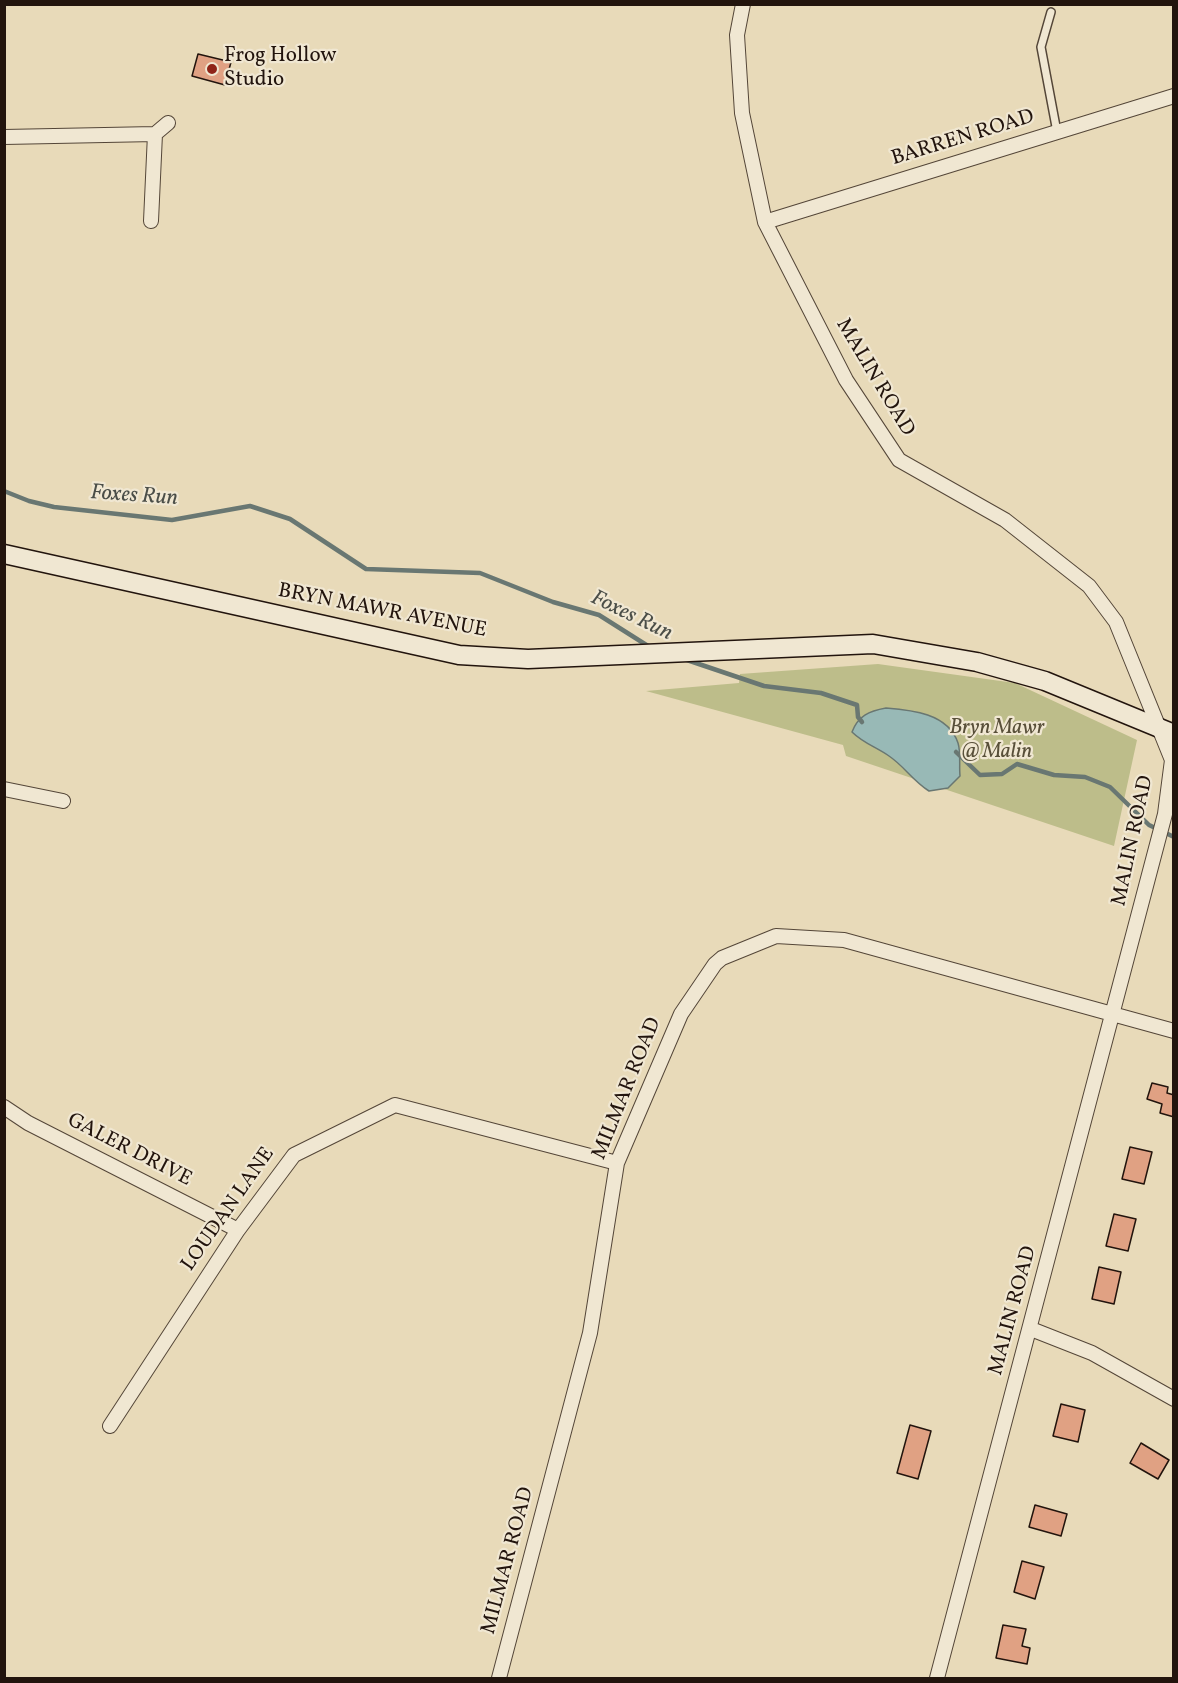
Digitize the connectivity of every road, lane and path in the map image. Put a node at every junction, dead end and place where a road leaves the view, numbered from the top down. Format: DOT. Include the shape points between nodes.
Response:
graph roads {
  1 [pos="743,4"];
  2 [pos="1051,12"];
  3 [pos="1173,96"];
  4 [pos="168,123"];
  5 [pos="1056,132"];
  6 [pos="155,134"];
  7 [pos="4,137"];
  8 [pos="151,221"];
  9 [pos="765,222"];
  10 [pos="4,554"];
  11 [pos="1168,732"];
  12 [pos="4,789"];
  13 [pos="63,801"];
  14 [pos="1114,1014"];
  15 [pos="1173,1030"];
  16 [pos="4,1107"];
  17 [pos="617,1163"];
  18 [pos="238,1230"];
  19 [pos="1031,1329"];
  20 [pos="1173,1399"];
  21 [pos="110,1426"];
  22 [pos="499,1678"];
  23 [pos="937,1678"];
  1 -- 9 [label="street, MALIN ROAD" via="737,35 742,113"];
  2 -- 5 [label="lane" via="1041,47"];
  3 -- 5 [label="street, BARREN ROAD"];
  4 -- 6 [label="street"];
  5 -- 9 [label="street, BARREN ROAD"];
  6 -- 7 [label="street"];
  6 -- 8 [label="street"];
  9 -- 11 [label="street, MALIN ROAD" via="846,380 899,460 1005,520 1089,586 1116,622"];
  10 -- 11 [label="main road, BRYN MAWR AVENUE" via="459,655 528,658 873,644 977,662 1045,681"];
  11 -- 14 [label="street, MALIN ROAD" via="1172,760 1164,821"];
  12 -- 13 [label="street"];
  14 -- 15 [label="street, MILMAR ROAD"];
  14 -- 17 [label="street, MILMAR ROAD" via="844,940 776,936 722,958 681,1014"];
  14 -- 19 [label="street, MALIN ROAD"];
  16 -- 18 [label="street, GALER DRIVE"];
  17 -- 18 [label="street, LOUDAN LANE" via="395,1105 294,1155"];
  17 -- 22 [label="street, MILMAR ROAD" via="590,1333"];
  18 -- 21 [label="street, LOUDAN LANE"];
  19 -- 20 [label="street" via="1092,1353"];
  19 -- 23 [label="street, MALIN ROAD"];
}
